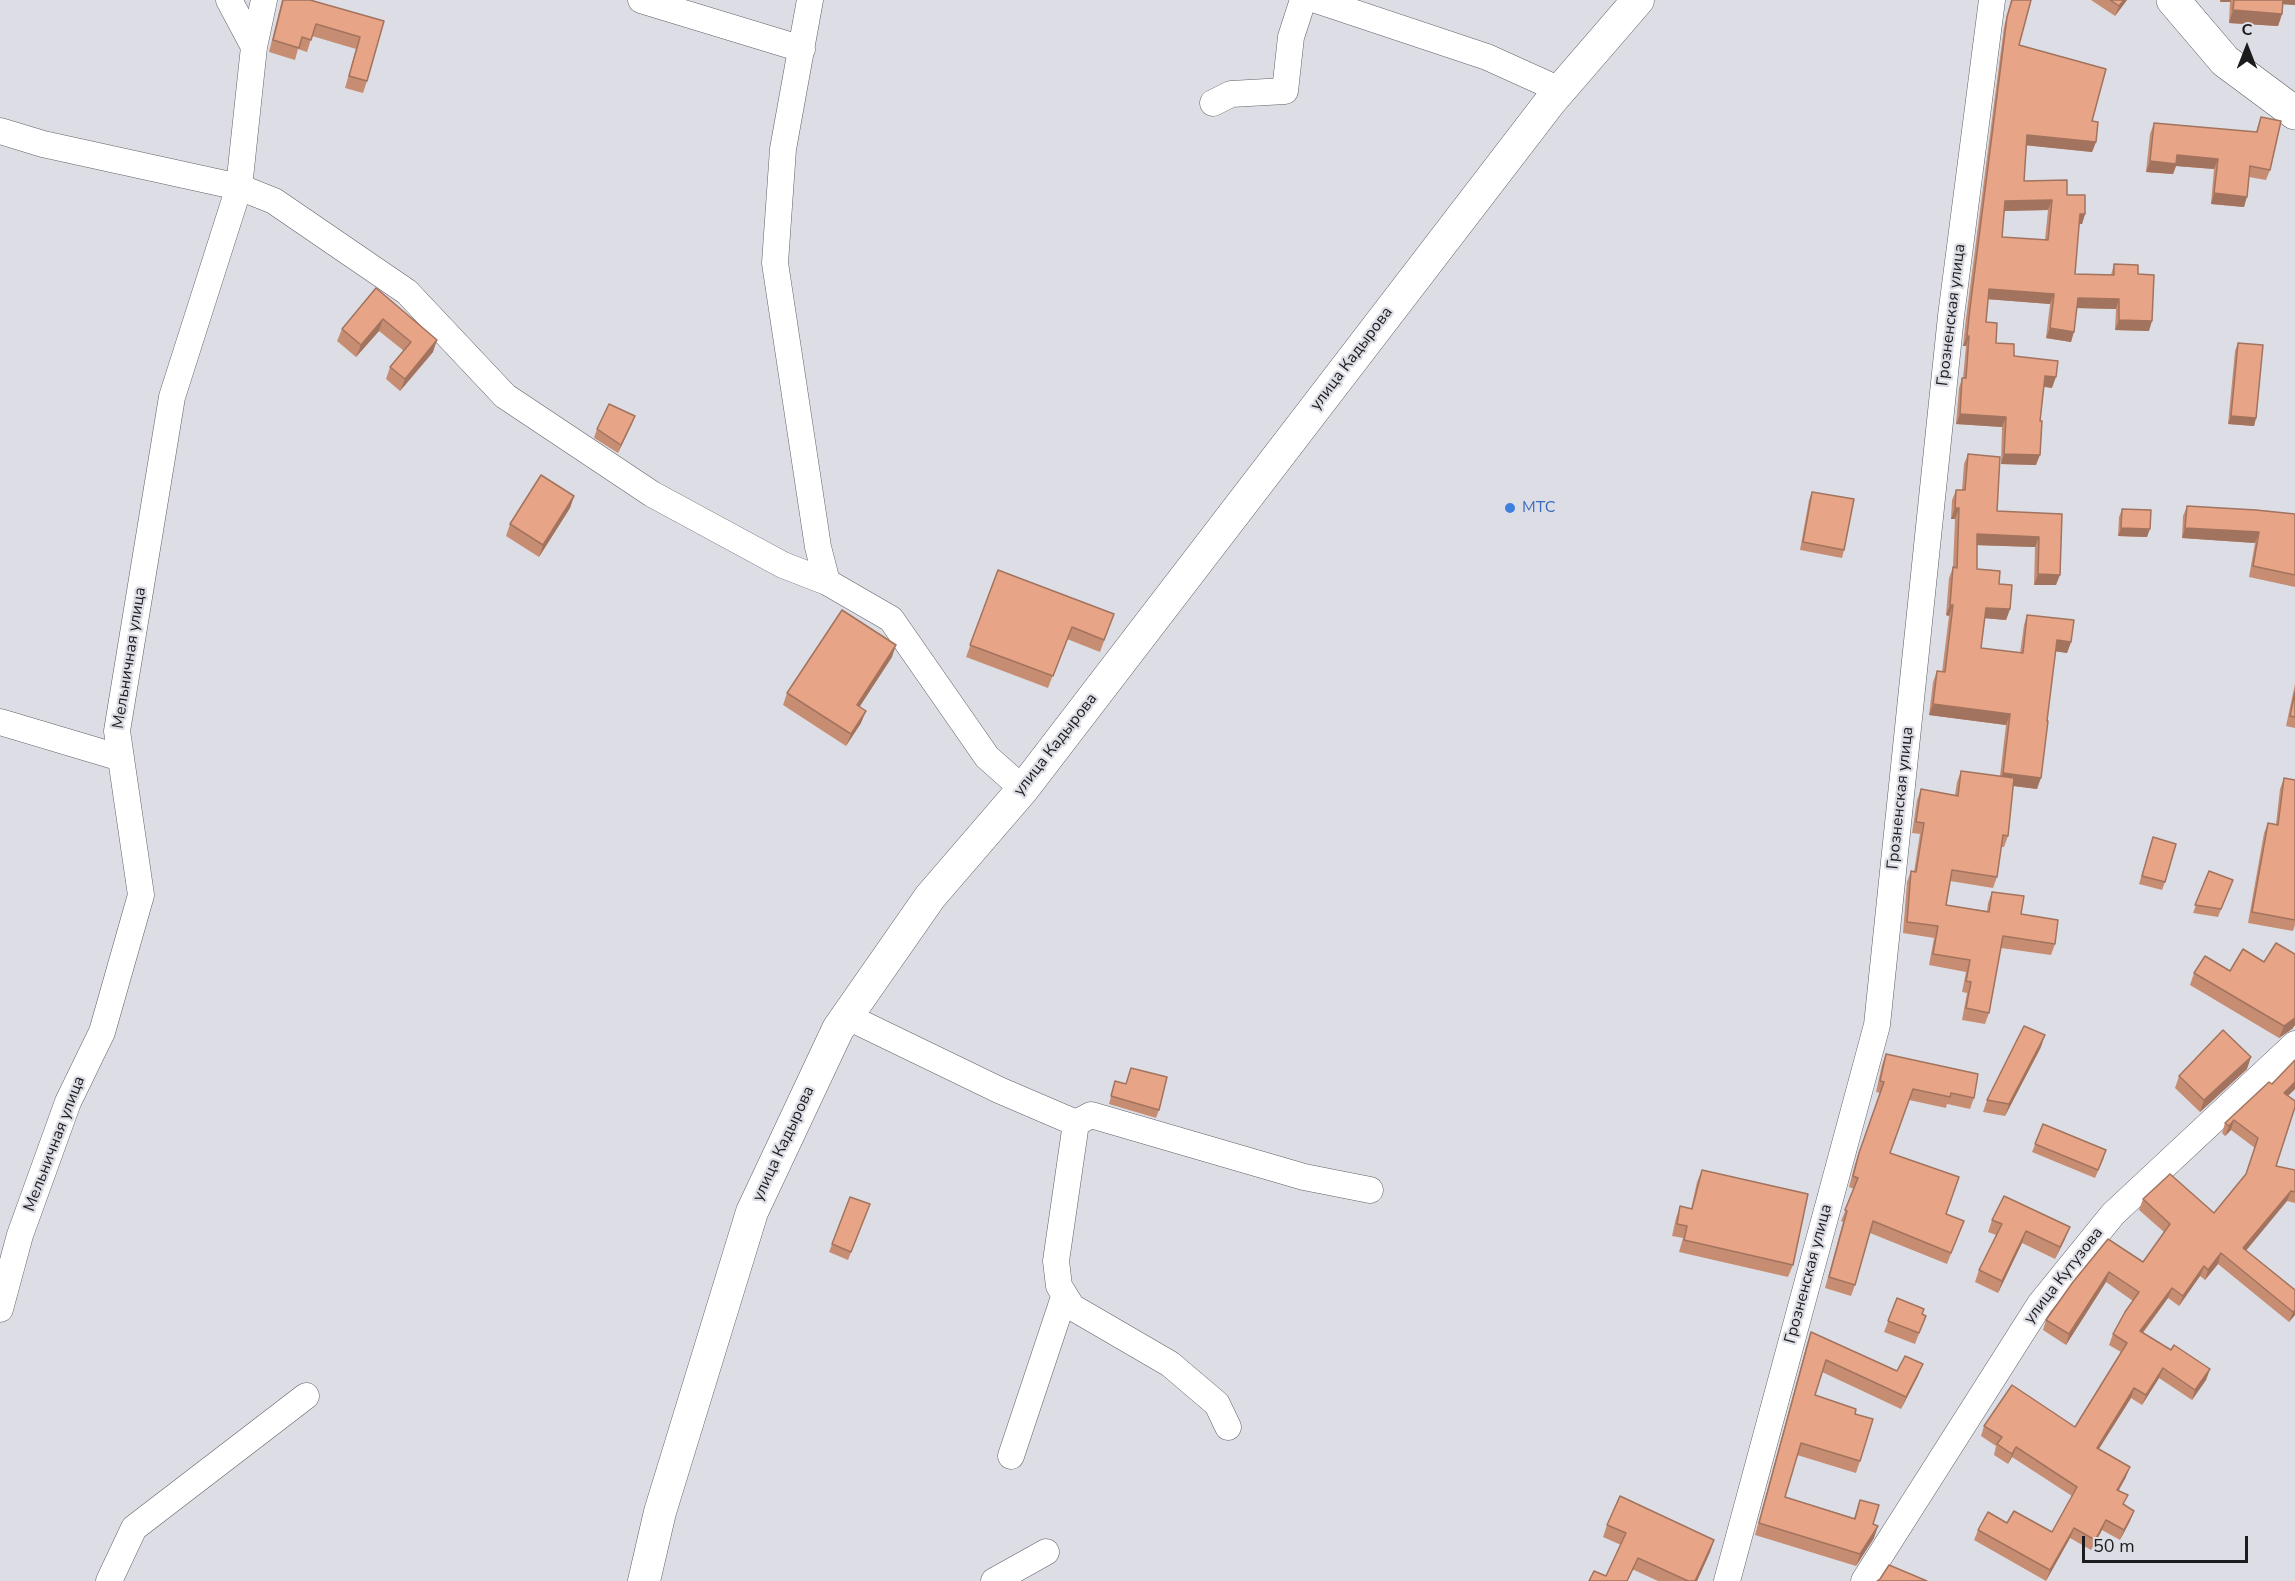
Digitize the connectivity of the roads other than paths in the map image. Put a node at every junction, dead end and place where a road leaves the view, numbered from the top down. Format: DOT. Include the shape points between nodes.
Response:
graph roads {
  1 [pos="229,0"];
  2 [pos="264,0"];
  3 [pos="641,0"];
  4 [pos="810,0"];
  5 [pos="1303,0"];
  6 [pos="1316,0"];
  7 [pos="1638,0"];
  8 [pos="1992,0"];
  9 [pos="2175,1"];
  10 [pos="254,47"];
  11 [pos="802,49"];
  12 [pos="1560,90"];
  13 [pos="1212,103"];
  14 [pos="2295,113"];
  15 [pos="0,131"];
  16 [pos="239,187"];
  17 [pos="827,582"];
  18 [pos="0,722"];
  19 [pos="121,758"];
  20 [pos="1023,789"];
  21 [pos="846,1016"];
  22 [pos="2295,1044"];
  23 [pos="1076,1123"];
  24 [pos="1370,1190"];
  25 [pos="1064,1297"];
  26 [pos="0,1309"];
  27 [pos="306,1396"];
  28 [pos="1228,1427"];
  29 [pos="1011,1456"];
  30 [pos="1046,1552"];
  31 [pos="109,1581"];
  32 [pos="644,1581"];
  33 [pos="994,1581"];
  34 [pos="1727,1581"];
  35 [pos="1864,1581"];
  1 -- 10 [label="street"];
  2 -- 10 [label="street, Мельничная улица"];
  3 -- 11 [label="street"];
  4 -- 11 [label="street"];
  5 -- 13 [label="street" via="1291,37 1285,91 1231,94"];
  6 -- 12 [label="street" via="1487,57"];
  7 -- 12 [label="street, улица Кадырова"];
  8 -- 34 [label="street, Грозненская улица" via="1950,316 1877,1025"];
  9 -- 14 [label="main road" via="2225,61"];
  10 -- 16 [label="street, Мельничная улица"];
  11 -- 17 [label="street" via="783,149 775,263 818,547"];
  12 -- 20 [label="street, улица Кадырова"];
  15 -- 16 [label="street"];
  16 -- 17 [label="street" via="274,201 407,292 504,396 652,494 783,566"];
  16 -- 19 [label="street, Мельничная улица" via="172,397 117,731"];
  17 -- 20 [label="street" via="891,619 987,757"];
  18 -- 19 [label="street"];
  19 -- 26 [label="street, Мельничная улица" via="141,895 102,1032 68,1102 20,1235"];
  20 -- 21 [label="street, улица Кадырова" via="930,897"];
  21 -- 23 [label="street"];
  21 -- 32 [label="street, улица Кадырова" via="752,1212 660,1512"];
  22 -- 35 [label="street, улица Кутузова" via="2113,1214 2040,1304"];
  23 -- 24 [label="street" via="1091,1114 1304,1177"];
  23 -- 25 [label="street" via="1056,1261"];
  25 -- 28 [label="street" via="1072,1306 1170,1364 1217,1404"];
  25 -- 29 [label="street"];
  27 -- 31 [label="street" via="134,1528"];
  30 -- 33 [label="street"];
}
